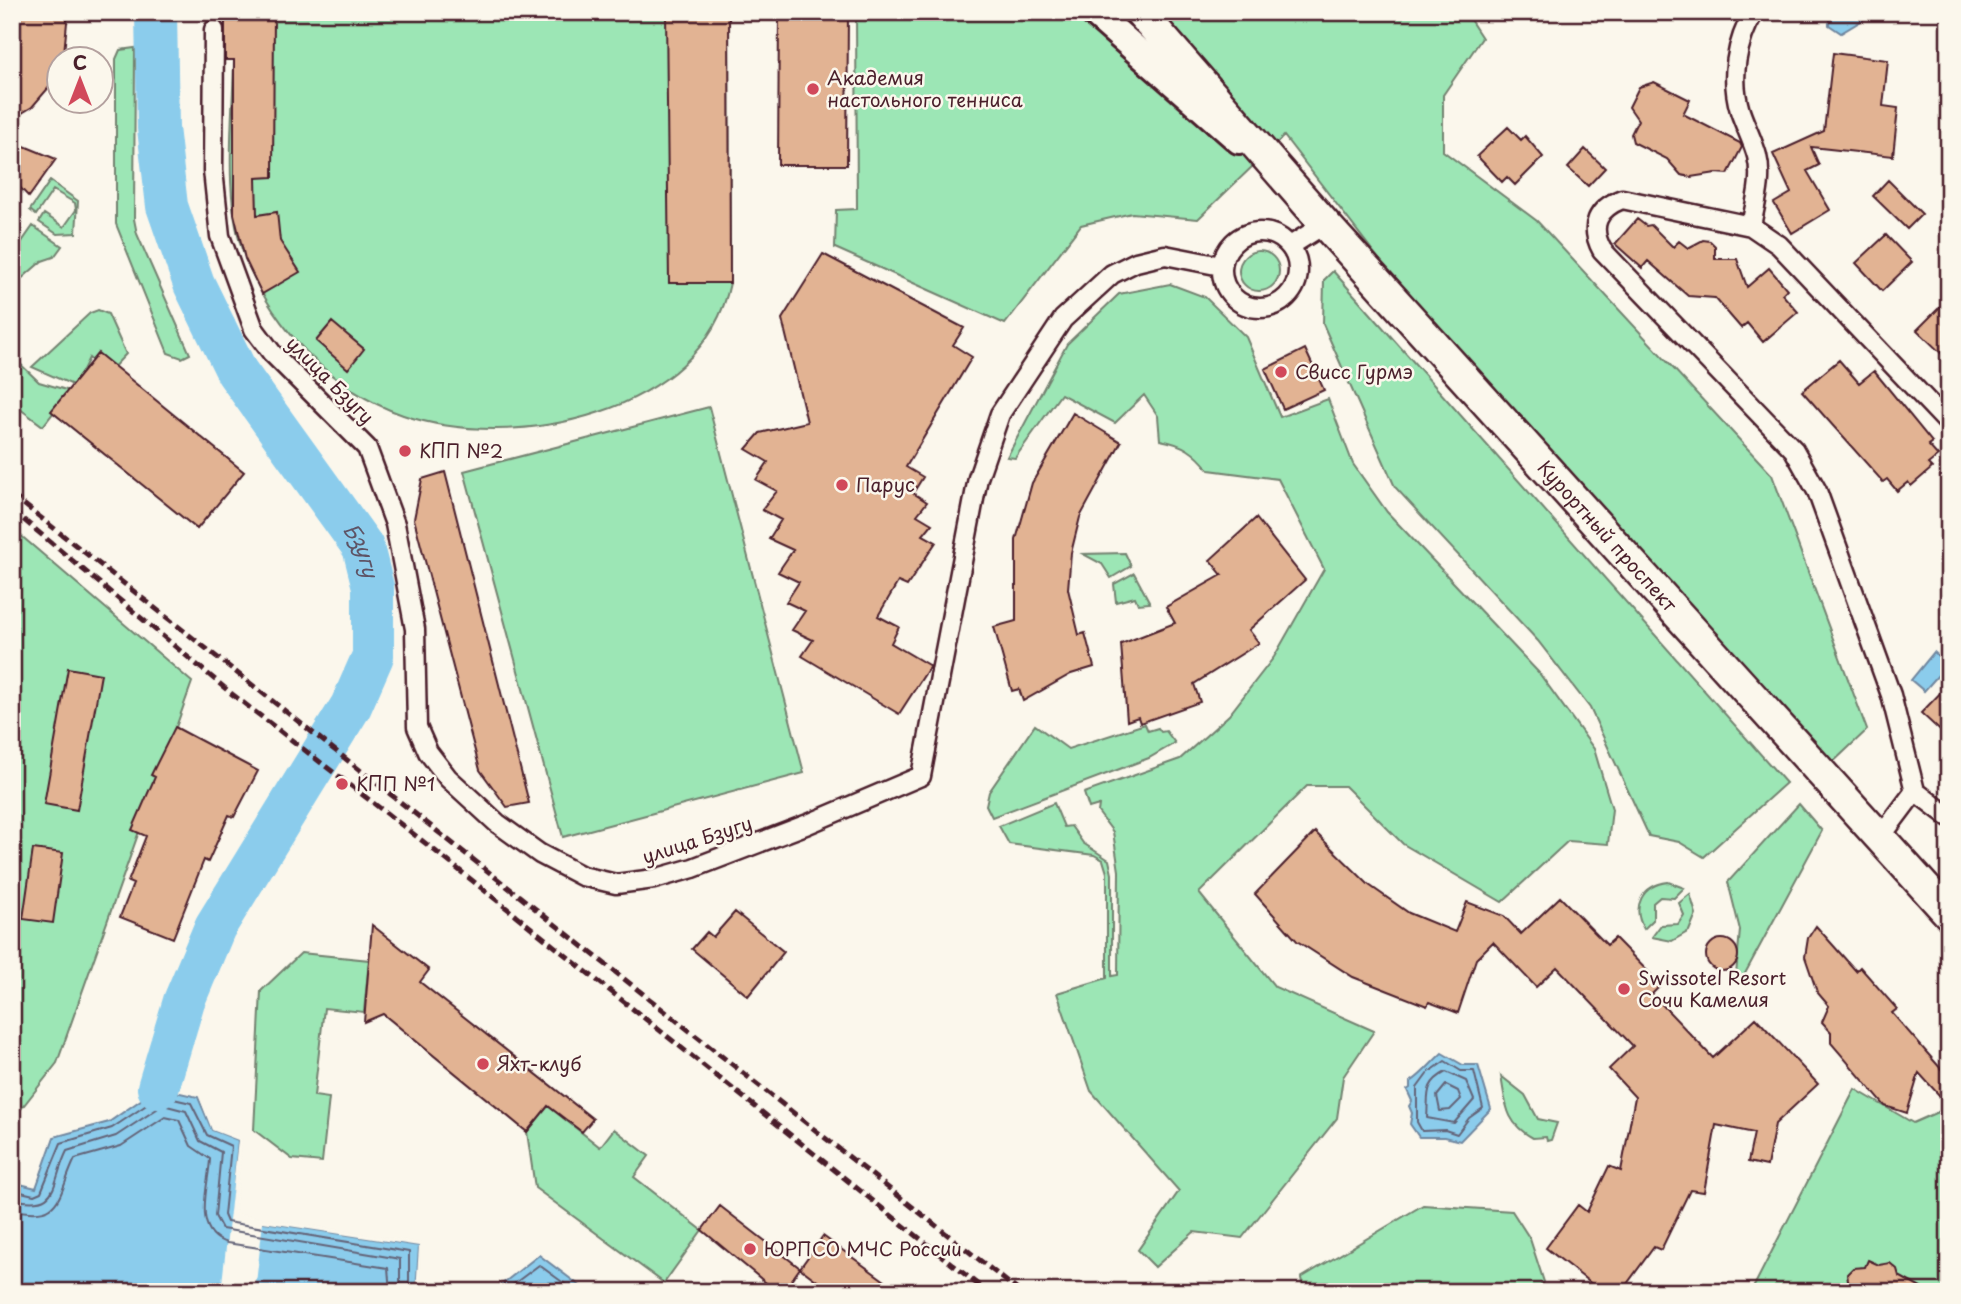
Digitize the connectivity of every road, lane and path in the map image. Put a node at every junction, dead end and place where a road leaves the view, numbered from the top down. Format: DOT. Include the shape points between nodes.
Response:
graph roads {
  1 [pos="1093,12"];
  2 [pos="1116,12"];
  3 [pos="1140,12"];
  4 [pos="1754,12"];
  5 [pos="214,30"];
  6 [pos="1254,151"];
  7 [pos="1325,225"];
  8 [pos="1752,226"];
  9 [pos="1290,246"];
  10 [pos="1221,266"];
  11 [pos="1949,424"];
  12 [pos="1915,792"];
  13 [pos="1949,817"];
  14 [pos="1879,839"];
  15 [pos="1949,914"];
  1 -- 6 [label="main road"];
  2 -- 6 [label="main road, Курортный проспект"];
  3 -- 6 [label="main road, Курортный проспект"];
  4 -- 8 [label="street" via="1738,52 1734,80 1758,158"];
  5 -- 10 [label="street, улица Бзугу" via="213,170 220,236 254,329 367,448 395,524 415,629 417,727 428,752 448,778 497,823 583,876 616,884 693,868 920,776 978,478 1000,414 1063,320 1112,274 1165,255"];
  6 -- 7 [label="main road, Курортный проспект"];
  7 -- 9 [label="street"];
  7 -- 14 [label="main road, Курортный проспект"];
  8 -- 11 [label="street" via="1779,245"];
  8 -- 12 [label="street" via="1622,198 1604,209 1595,237 1602,250 1794,450 1807,472 1891,695"];
  9 -- 10 [label="street" via="1274,234 1254,232 1236,240"];
  9 -- 10 [label="street" via="1298,264 1296,284 1275,305 1255,309 1237,301 1224,285"];
  12 -- 13 [label="street"];
  12 -- 14 [label="street"];
  14 -- 15 [label="main road, Курортный проспект"];
}
